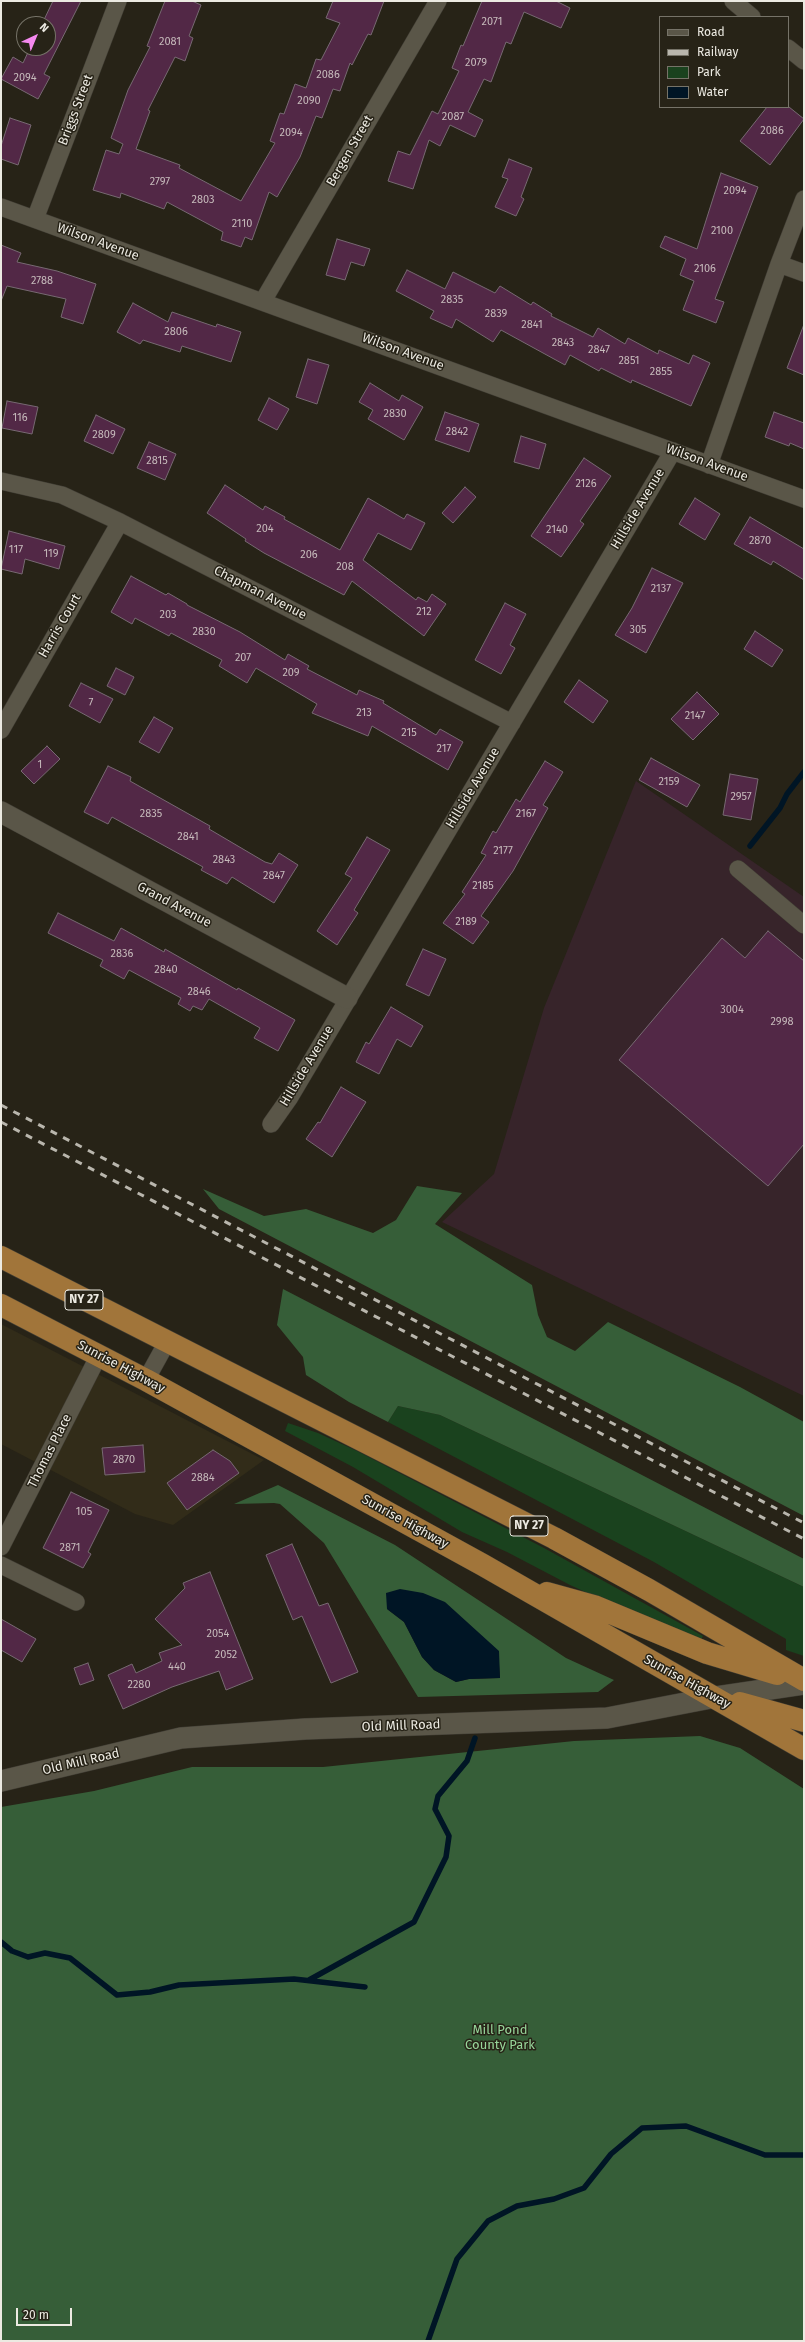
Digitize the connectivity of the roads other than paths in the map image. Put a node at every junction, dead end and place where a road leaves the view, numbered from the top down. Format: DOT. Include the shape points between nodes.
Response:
graph roads {
  1 [pos="118,1"];
  2 [pos="438,1"];
  3 [pos="733,1"];
  4 [pos="751,16"];
  5 [pos="789,49"];
  6 [pos="804,61"];
  7 [pos="804,200"];
  8 [pos="1,207"];
  9 [pos="35,219"];
  10 [pos="779,264"];
  11 [pos="804,273"];
  12 [pos="263,301"];
  13 [pos="673,451"];
  14 [pos="710,465"];
  15 [pos="1,481"];
  16 [pos="804,499"];
  17 [pos="120,522"];
  18 [pos="512,723"];
  19 [pos="1,730"];
  20 [pos="1,812"];
  21 [pos="738,869"];
  22 [pos="804,925"];
  23 [pos="347,998"];
  24 [pos="271,1124"];
  25 [pos="1,1258"];
  26 [pos="1,1305"];
  27 [pos="167,1342"];
  28 [pos="99,1355"];
  29 [pos="146,1380"];
  30 [pos="1,1547"];
  31 [pos="1,1565"];
  32 [pos="517,1585"];
  33 [pos="76,1602"];
  34 [pos="804,1682"];
  35 [pos="716,1697"];
  36 [pos="804,1721"];
  37 [pos="804,1749"];
  38 [pos="1,1781"];
  1 -- 9 [label="street, Briggs Street"];
  2 -- 12 [label="street, Bergen Street"];
  3 -- 4 [label="street"];
  5 -- 6 [label="street"];
  7 -- 10 [label="street"];
  8 -- 9 [label="street, Wilson Avenue"];
  9 -- 12 [label="street, Wilson Avenue"];
  10 -- 11 [label="street"];
  10 -- 14 [label="street"];
  12 -- 13 [label="street, Wilson Avenue"];
  13 -- 14 [label="street, Wilson Avenue"];
  13 -- 18 [label="street, Hillside Avenue"];
  14 -- 16 [label="street, Wilson Avenue"];
  15 -- 17 [label="street, Chapman Avenue" via="62,495"];
  17 -- 18 [label="street, Chapman Avenue"];
  17 -- 19 [label="street, Harris Court"];
  18 -- 23 [label="street, Hillside Avenue"];
  20 -- 23 [label="street, Grand Avenue"];
  21 -- 22 [label="street"];
  23 -- 24 [label="street, Hillside Avenue" via="290,1097"];
  25 -- 27 [label="highway, NY 27"];
  26 -- 28 [label="highway, Sunrise Highway"];
  27 -- 29 [label="street"];
  27 -- 34 [label="highway, NY 27" via="560,1542 649,1590"];
  28 -- 29 [label="highway, Sunrise Highway"];
  28 -- 30 [label="street, Thomas Place"];
  29 -- 32 [label="highway, Sunrise Highway"];
  31 -- 33 [label="street"];
  32 -- 34 [label="highway" via="594,1606 707,1653"];
  32 -- 35 [label="highway, Sunrise Highway"];
  34 -- 35 [label="street, Old Mill Road"];
  35 -- 36 [label="highway"];
  35 -- 37 [label="highway, Sunrise Highway"];
  35 -- 38 [label="street, Old Mill Road" via="607,1718 305,1729 181,1738"];
}
